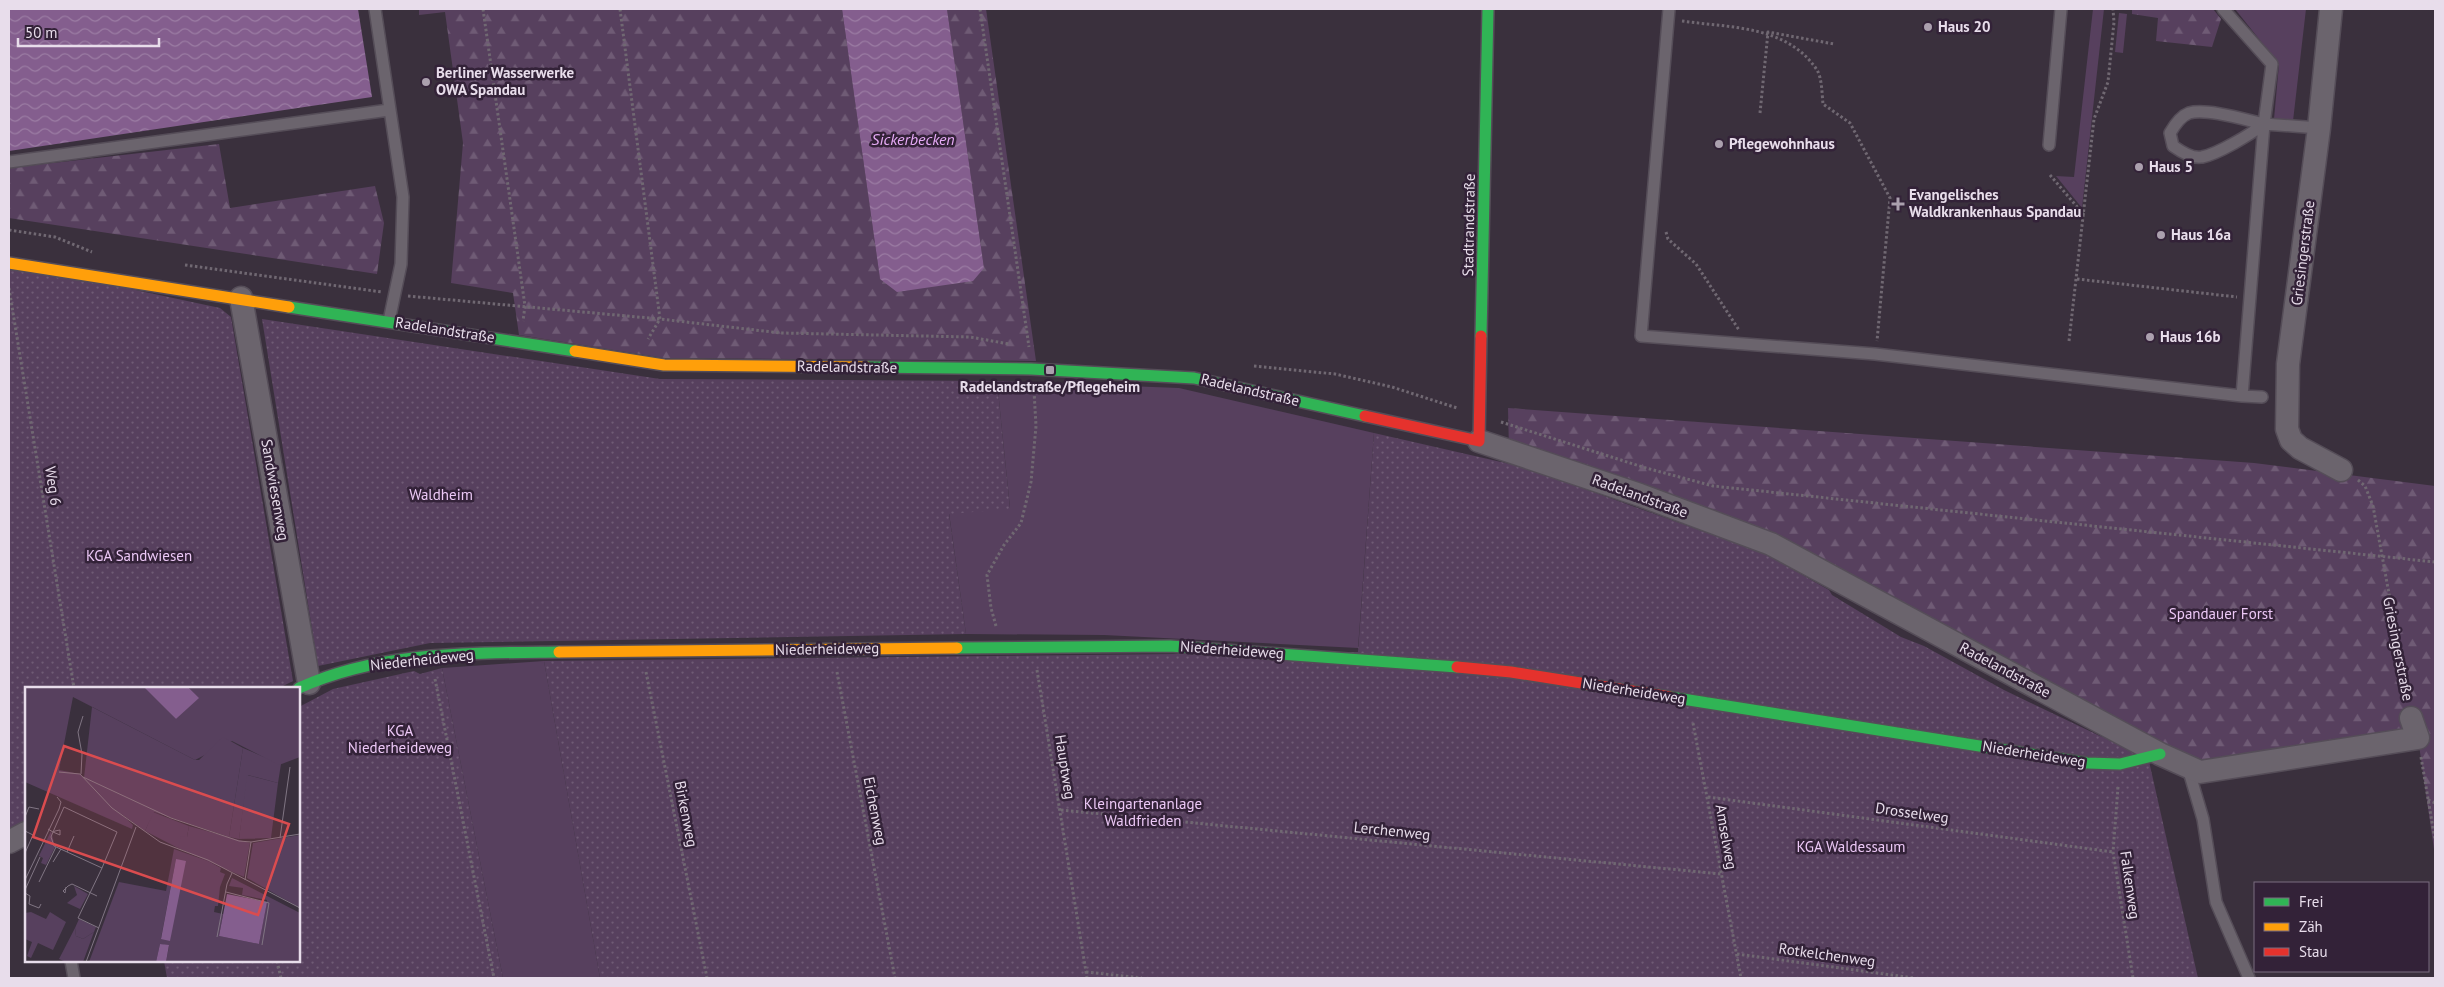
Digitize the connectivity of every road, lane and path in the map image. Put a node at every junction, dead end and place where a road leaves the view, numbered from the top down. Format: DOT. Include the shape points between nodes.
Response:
graph roads {
  1 [pos="375,9"];
  2 [pos="483,9"];
  3 [pos="620,9"];
  4 [pos="980,9"];
  5 [pos="1488,9"];
  6 [pos="2061,9"];
  7 [pos="2113,9"];
  8 [pos="2223,9"];
  9 [pos="2331,9"];
  10 [pos="1668,14"];
  11 [pos="1768,32"];
  12 [pos="1834,44"];
  13 [pos="389,110"];
  14 [pos="1760,113"];
  15 [pos="2264,124"];
  16 [pos="2319,128"];
  17 [pos="2049,145"];
  18 [pos="9,162"];
  19 [pos="2050,175"];
  20 [pos="2084,215"];
  21 [pos="1664,225"];
  22 [pos="9,263"];
  23 [pos="2077,278"];
  24 [pos="9,288"];
  25 [pos="241,298"];
  26 [pos="2250,298"];
  27 [pos="389,320"];
  28 [pos="2069,341"];
  29 [pos="521,342"];
  30 [pos="1748,346"];
  31 [pos="1875,354"];
  32 [pos="641,361"];
  33 [pos="1031,369"];
  34 [pos="2242,396"];
  35 [pos="2262,397"];
  36 [pos="1479,442"];
  37 [pos="2347,473"];
  38 [pos="2381,556"];
  39 [pos="2435,562"];
  40 [pos="833,648"];
  41 [pos="1002,648"];
  42 [pos="1034,648"];
  43 [pos="642,653"];
  44 [pos="430,656"];
  45 [pos="304,686"];
  46 [pos="74,687"];
  47 [pos="1689,700"];
  48 [pos="2415,728"];
  49 [pos="2160,754"];
  50 [pos="2120,764"];
  51 [pos="2188,767"];
  52 [pos="1708,797"];
  53 [pos="2428,800"];
  54 [pos="2435,804"];
  55 [pos="1061,810"];
  56 [pos="25,834"];
  57 [pos="2435,840"];
  58 [pos="9,842"];
  59 [pos="2113,852"];
  60 [pos="1721,874"];
  61 [pos="1736,954"];
  62 [pos="70,962"];
  63 [pos="277,962"];
  64 [pos="1086,972"];
  65 [pos="74,978"];
  66 [pos="281,978"];
  67 [pos="494,978"];
  68 [pos="707,978"];
  69 [pos="895,978"];
  70 [pos="1087,978"];
  71 [pos="1142,978"];
  72 [pos="1741,978"];
  73 [pos="1914,978"];
  74 [pos="2133,978"];
  75 [pos="2249,978"];
  1 -- 13 [label="lane"];
  2 -- 29 [label="path" via="525,306"];
  3 -- 32 [label="path" via="660,319"];
  4 -- 33 [label="path"];
  5 -- 36 [label="street, Stadtrandstraße"];
  6 -- 17 [label="lane"];
  7 -- 20 [label="path" via="2108,82 2094,119"];
  8 -- 15 [label="lane" via="2272,64"];
  9 -- 16 [label="street, Griesingerstraße"];
  10 -- 11 [label="path"];
  10 -- 30 [label="lane" via="1641,336"];
  11 -- 12 [label="path"];
  11 -- 14 [label="path"];
  11 -- 31 [label="path" via="1790,43 1818,71 1823,104 1850,123 1890,198"];
  13 -- 18 [label="lane"];
  13 -- 27 [label="lane" via="403,197 401,264"];
  15 -- 15 [label="lane" via="2221,114 2189,113 2175,124 2170,133 2173,146 2182,153 2201,158 2250,135"];
  15 -- 16 [label="lane"];
  15 -- 26 [label="lane"];
  16 -- 37 [label="street, Griesingerstraße" via="2288,364 2287,429 2291,440 2300,448"];
  19 -- 20 [label="path"];
  20 -- 23 [label="path"];
  21 -- 30 [label="path" via="1668,239 1696,264"];
  22 -- 25 [label="street, Radelandstraße"];
  23 -- 26 [label="path"];
  23 -- 28 [label="path"];
  24 -- 46 [label="path, Weg 6"];
  25 -- 27 [label="street, Radelandstraße"];
  25 -- 45 [label="street, Sandwiesenweg"];
  26 -- 34 [label="lane"];
  27 -- 29 [label="street, Radelandstraße"];
  29 -- 32 [label="street, Radelandstraße"];
  30 -- 31 [label="lane"];
  31 -- 34 [label="lane"];
  32 -- 33 [label="street, Radelandstraße" via="664,364"];
  33 -- 36 [label="street, Radelandstraße" via="1194,378"];
  33 -- 41 [label="path" via="1036,426 1031,482 1021,523 987,575 991,608"];
  34 -- 35 [label="lane"];
  36 -- 49 [label="street, Radelandstraße" via="1631,492 1771,544"];
  37 -- 38 [label="path, Griesingerstraße" via="2365,486 2373,506"];
  38 -- 39 [label="path"];
  38 -- 48 [label="path, Griesingerstraße"];
  40 -- 41 [label="street, Niederheideweg"];
  40 -- 43 [label="street, Niederheideweg"];
  40 -- 69 [label="path, Eichenweg"];
  41 -- 42 [label="street, Niederheideweg"];
  42 -- 47 [label="street, Niederheideweg" via="1170,646 1380,660 1511,672"];
  42 -- 55 [label="path, Hauptweg"];
  43 -- 44 [label="street, Niederheideweg"];
  43 -- 68 [label="path, Birkenweg"];
  44 -- 45 [label="street, Niederheideweg" via="371,664"];
  44 -- 67 [label="path"];
  47 -- 50 [label="street, Niederheideweg" via="2087,763"];
  47 -- 52 [label="path, Amselweg"];
  48 -- 51 [label="street, Radelandstraße" via="2200,772"];
  48 -- 53 [label="path, Griesingerstraße"];
  49 -- 50 [label="street, Niederheideweg"];
  49 -- 51 [label="street, Radelandstraße"];
  50 -- 59 [label="path, Falkenweg"];
  51 -- 75 [label="lane" via="2203,819 2216,902"];
  52 -- 59 [label="path, Drosselweg"];
  52 -- 60 [label="path, Amselweg"];
  53 -- 54 [label="path"];
  53 -- 57 [label="path, Griesingerstraße"];
  55 -- 60 [label="path, Lerchenweg"];
  55 -- 64 [label="path, Hauptweg"];
  56 -- 58 [label="street"];
  59 -- 74 [label="path, Falkenweg"];
  60 -- 61 [label="path, Amselweg"];
  61 -- 72 [label="path, Amselweg"];
  61 -- 73 [label="path, Rotkelchenweg"];
  62 -- 65 [label="lane"];
  63 -- 66 [label="path"];
  64 -- 70 [label="path, Hauptweg"];
  64 -- 71 [label="path"];
}
